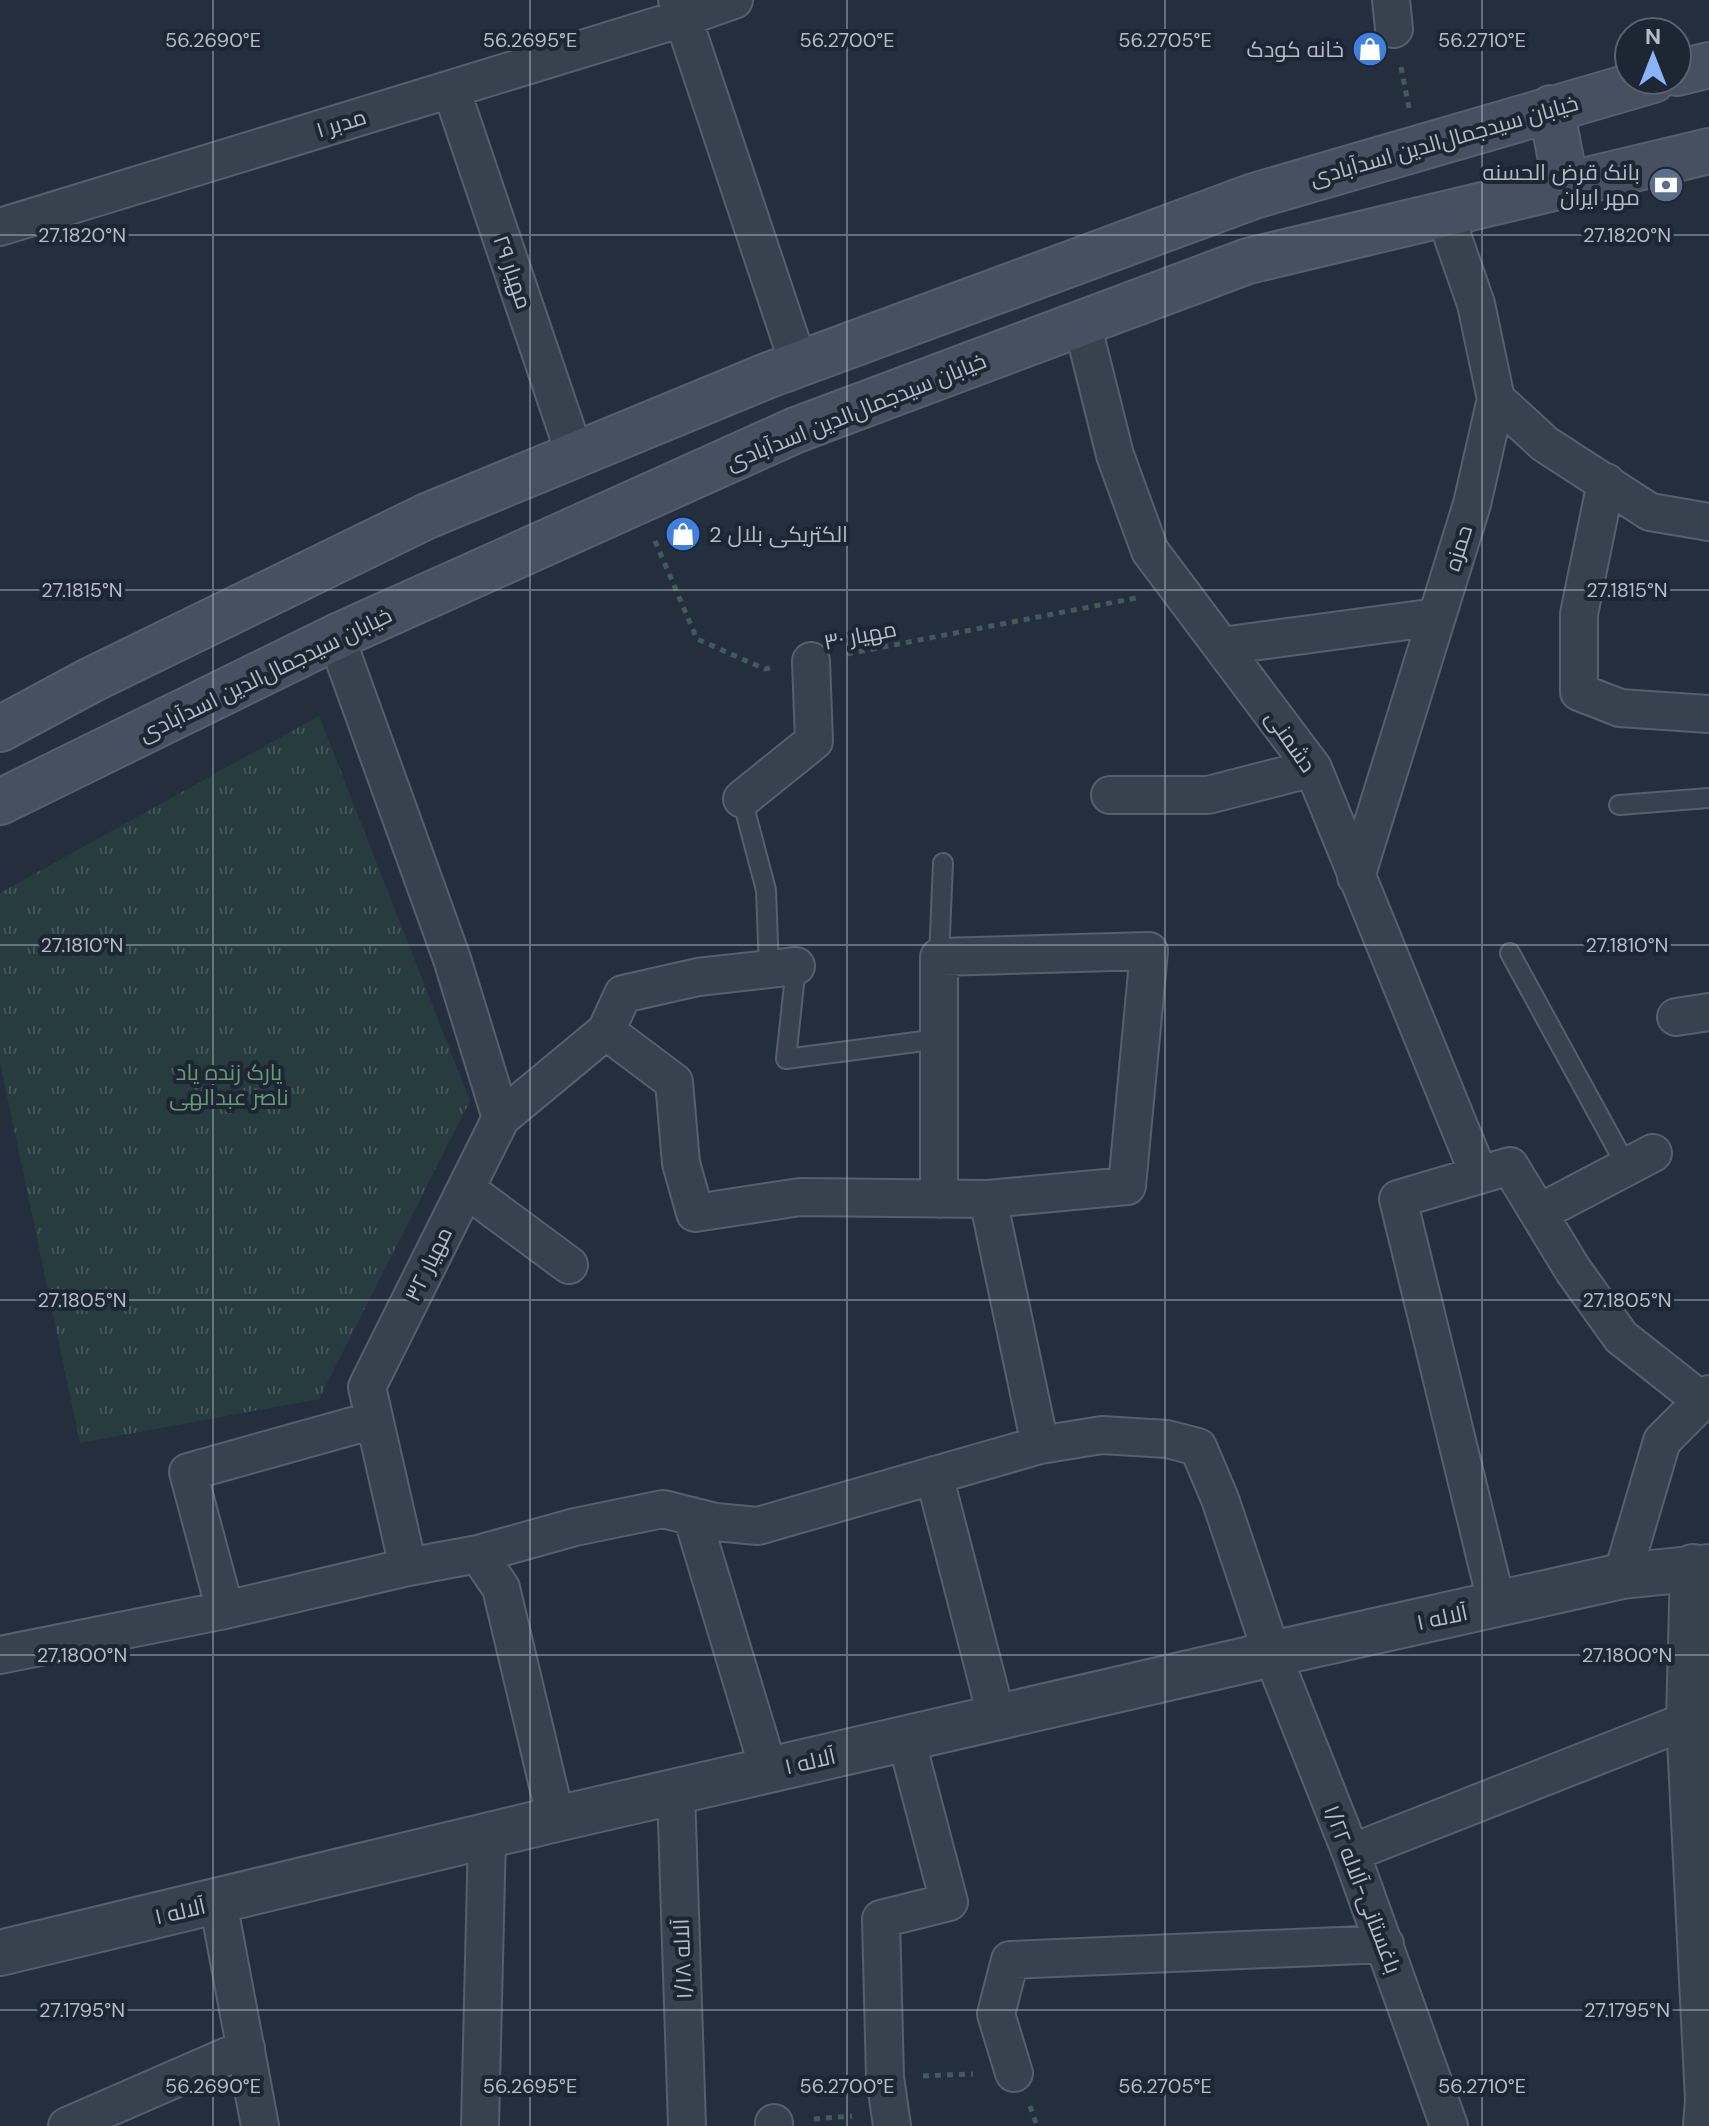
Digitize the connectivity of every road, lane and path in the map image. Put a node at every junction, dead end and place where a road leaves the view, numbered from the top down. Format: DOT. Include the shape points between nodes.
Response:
graph roads {
  1 [pos="734,0"];
  2 [pos="680,9"];
  3 [pos="1392,14"];
  4 [pos="451,89"];
  5 [pos="1613,91"];
  6 [pos="1551,108"];
  7 [pos="1417,148"];
  8 [pos="1709,151"];
  9 [pos="1566,186"];
  10 [pos="1445,215"];
  11 [pos="0,227"];
  12 [pos="1082,323"];
  13 [pos="799,365"];
  14 [pos="1496,399"];
  15 [pos="575,455"];
  16 [pos="1606,482"];
  17 [pos="638,502"];
  18 [pos="1709,522"];
  19 [pos="1180,590"];
  20 [pos="1437,617"];
  21 [pos="336,637"];
  22 [pos="1222,646"];
  23 [pos="811,661"];
  24 [pos="1709,714"];
  25 [pos="0,729"];
  26 [pos="1313,768"];
  27 [pos="1110,795"];
  28 [pos="1709,798"];
  29 [pos="742,799"];
  30 [pos="0,802"];
  31 [pos="1619,805"];
  32 [pos="943,863"];
  33 [pos="1356,877"];
  34 [pos="1510,953"];
  35 [pos="939,957"];
  36 [pos="783,968"];
  37 [pos="606,1031"];
  38 [pos="939,1039"];
  39 [pos="501,1118"];
  40 [pos="1640,1160"];
  41 [pos="1479,1175"];
  42 [pos="466,1189"];
  43 [pos="939,1199"];
  44 [pos="988,1199"];
  45 [pos="1539,1213"];
  46 [pos="569,1265"];
  47 [pos="1706,1398"];
  48 [pos="374,1420"];
  49 [pos="1040,1445"];
  50 [pos="934,1475"];
  51 [pos="692,1516"];
  52 [pos="478,1554"];
  53 [pos="408,1567"];
  54 [pos="1701,1567"];
  55 [pos="1622,1576"];
  56 [pos="1497,1605"];
  57 [pos="225,1610"];
  58 [pos="1272,1654"];
  59 [pos="0,1655"];
  60 [pos="997,1719"];
  61 [pos="1689,1720"];
  62 [pos="906,1739"];
  63 [pos="769,1771"];
  64 [pos="676,1792"];
  65 [pos="556,1819"];
  66 [pos="487,1836"];
  67 [pos="1702,1839"];
  68 [pos="1351,1853"];
  69 [pos="218,1902"];
  70 [pos="1385,1944"];
  71 [pos="0,1953"];
  72 [pos="1707,2035"];
  73 [pos="246,2048"];
  74 [pos="1014,2073"];
  75 [pos="67,2126"];
  76 [pos="260,2126"];
  77 [pos="480,2126"];
  78 [pos="687,2126"];
  79 [pos="892,2126"];
  80 [pos="1449,2126"];
  81 [pos="1706,2126"];
  1 -- 2 [label="street, مدبر ۱"];
  2 -- 4 [label="street, مدبر ۱"];
  2 -- 13 [label="street"];
  3 -- 7 [label="path"];
  4 -- 11 [label="street, مدبر ۱"];
  4 -- 15 [label="street, مهیار ۲۹"];
  5 -- 6 [label="main road, خیابان سیدجمال‌الدین اسدآبادی"];
  6 -- 7 [label="main road, خیابان سیدجمال‌الدین اسدآبادی"];
  6 -- 9 [label="main road"];
  7 -- 13 [label="main road, خیابان سیدجمال‌الدین اسدآبادی" via="1254,196"];
  8 -- 9 [label="main road, خیابان سیدجمال‌الدین اسدآبادی"];
  9 -- 10 [label="main road, خیابان سیدجمال‌الدین اسدآبادی"];
  10 -- 12 [label="main road, خیابان سیدجمال‌الدین اسدآبادی" via="1248,261"];
  10 -- 14 [label="street, حمزه" via="1476,304"];
  12 -- 17 [label="main road, خیابان سیدجمال‌الدین اسدآبادی" via="796,430"];
  12 -- 19 [label="street, دشمنی" via="1115,455 1150,551"];
  13 -- 15 [label="main road, خیابان سیدجمال‌الدین اسدآبادی"];
  14 -- 16 [label="street" via="1545,444"];
  14 -- 20 [label="street, حمزه" via="1472,504"];
  15 -- 25 [label="main road, خیابان سیدجمال‌الدین اسدآبادی" via="427,516"];
  16 -- 18 [label="street" via="1650,512"];
  16 -- 24 [label="street" via="1579,614 1579,692 1620,708"];
  17 -- 21 [label="main road, خیابان سیدجمال‌الدین اسدآبادی"];
  17 -- 23 [label="path, مهیار ۳۰" via="697,639 765,669"];
  19 -- 22 [label="street, دشمنی"];
  19 -- 23 [label="path, مهیار ۳۰"];
  20 -- 22 [label="street"];
  20 -- 33 [label="street, حمزه"];
  21 -- 30 [label="main road, خیابان سیدجمال‌الدین اسدآبادی"];
  21 -- 39 [label="street" via="452,959"];
  22 -- 26 [label="street, دشمنی"];
  23 -- 29 [label="street" via="814,741"];
  26 -- 27 [label="street" via="1208,795"];
  26 -- 33 [label="street, دشمنی"];
  28 -- 31 [label="lane"];
  29 -- 36 [label="lane"];
  32 -- 35 [label="lane"];
  33 -- 41 [label="street, دشمنی"];
  34 -- 40 [label="lane"];
  35 -- 38 [label="street"];
  35 -- 44 [label="street" via="1149,951 1127,1186"];
  36 -- 37 [label="street" via="698,977 623,994"];
  36 -- 38 [label="lane" via="786,1059"];
  37 -- 39 [label="street"];
  37 -- 43 [label="street" via="674,1082 681,1163 695,1213 800,1197"];
  38 -- 43 [label="street"];
  39 -- 42 [label="street, مهیار ۳۲"];
  40 -- 45 [label="street"];
  41 -- 45 [label="street" via="1510,1166"];
  41 -- 56 [label="street" via="1398,1199"];
  42 -- 46 [label="street"];
  42 -- 48 [label="street, مهیار ۳۲" via="367,1387"];
  43 -- 44 [label="street"];
  44 -- 49 [label="street"];
  45 -- 47 [label="street" via="1621,1337"];
  47 -- 55 [label="street" via="1662,1441"];
  48 -- 53 [label="street, مهیار ۳۲"];
  48 -- 57 [label="street" via="188,1472"];
  49 -- 50 [label="street"];
  49 -- 58 [label="street, باغستانی-آلاله ۱/۲۲" via="1102,1435 1167,1439 1198,1447"];
  50 -- 51 [label="street" via="758,1526"];
  50 -- 60 [label="street"];
  51 -- 52 [label="street" via="663,1509"];
  51 -- 63 [label="street"];
  52 -- 53 [label="street"];
  52 -- 65 [label="street" via="501,1588"];
  53 -- 57 [label="street"];
  54 -- 55 [label="street, آلاله ۱"];
  54 -- 61 [label="street"];
  55 -- 56 [label="street, آلاله ۱"];
  56 -- 58 [label="street, آلاله ۱"];
  57 -- 59 [label="street"];
  58 -- 60 [label="street, آلاله ۱"];
  58 -- 68 [label="street, باغستانی-آلاله ۱/۲۲"];
  60 -- 62 [label="street, آلاله ۱"];
  61 -- 67 [label="street"];
  61 -- 68 [label="street"];
  62 -- 63 [label="street, آلاله ۱"];
  62 -- 79 [label="street" via="949,1902 881,1919 885,2077"];
  63 -- 64 [label="street, آلاله ۱"];
  64 -- 65 [label="street, آلاله ۱"];
  64 -- 78 [label="street, آلاله ۱/۱۸"];
  65 -- 66 [label="street, آلاله ۱"];
  66 -- 69 [label="street, آلاله ۱"];
  66 -- 77 [label="street"];
  67 -- 72 [label="street"];
  68 -- 70 [label="street, باغستانی-آلاله ۱/۲۲"];
  69 -- 71 [label="street, آلاله ۱"];
  69 -- 73 [label="street"];
  70 -- 74 [label="street" via="1010,1960 996,2014"];
  70 -- 80 [label="street, باغستانی-آلاله ۱/۲۲"];
  72 -- 81 [label="street"];
  73 -- 75 [label="street"];
  73 -- 76 [label="street"];
}
